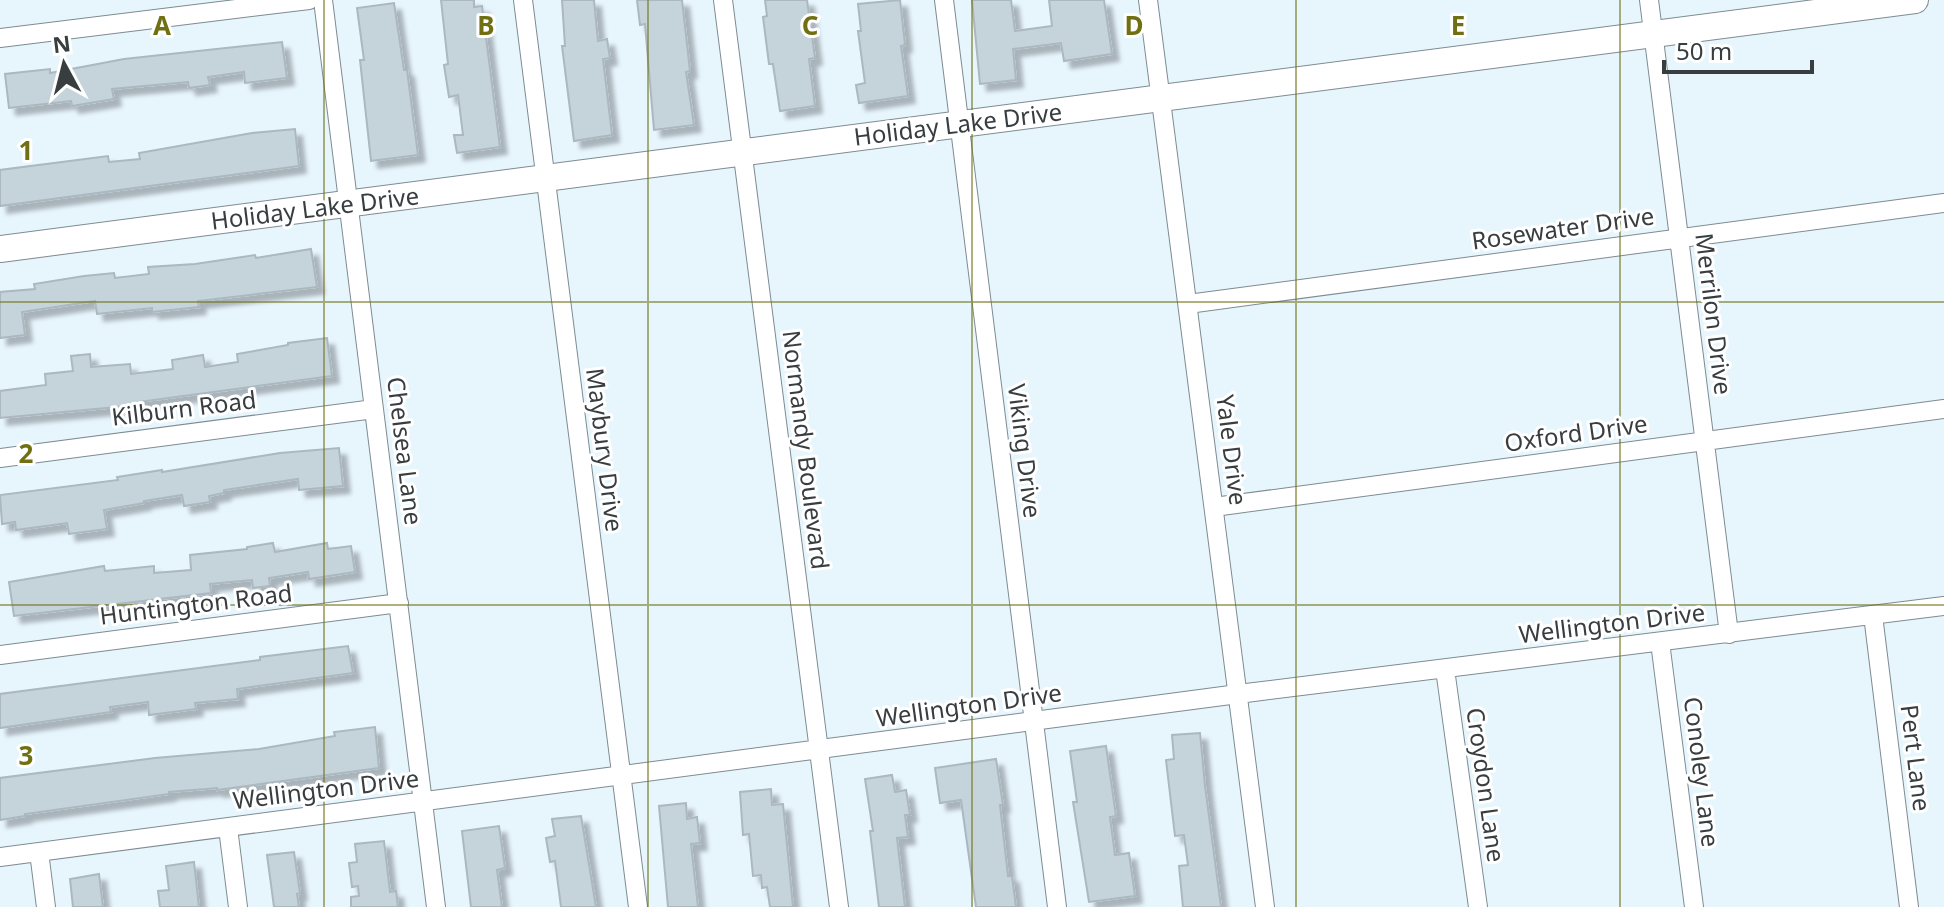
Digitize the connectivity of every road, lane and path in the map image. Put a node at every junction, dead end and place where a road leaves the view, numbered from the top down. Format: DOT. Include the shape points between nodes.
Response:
graph roads {
  1 [pos="309,0"];
  2 [pos="323,0"];
  3 [pos="523,0"];
  4 [pos="723,0"];
  5 [pos="944,0"];
  6 [pos="1148,0"];
  7 [pos="1649,0"];
  8 [pos="1915,0"];
  9 [pos="1654,34"];
  10 [pos="0,38"];
  11 [pos="1161,99"];
  12 [pos="959,125"];
  13 [pos="743,153"];
  14 [pos="546,179"];
  15 [pos="1944,203"];
  16 [pos="349,204"];
  17 [pos="1679,237"];
  18 [pos="0,249"];
  19 [pos="1188,304"];
  20 [pos="374,409"];
  21 [pos="1944,409"];
  22 [pos="1704,441"];
  23 [pos="0,458"];
  24 [pos="1214,507"];
  25 [pos="399,603"];
  26 [pos="1944,606"];
  27 [pos="1873,615"];
  28 [pos="1729,634"];
  29 [pos="1660,642"];
  30 [pos="0,655"];
  31 [pos="1445,669"];
  32 [pos="1238,694"];
  33 [pos="1034,721"];
  34 [pos="819,750"];
  35 [pos="622,776"];
  36 [pos="423,802"];
  37 [pos="228,828"];
  38 [pos="39,852"];
  39 [pos="0,857"];
  40 [pos="46,907"];
  41 [pos="238,907"];
  42 [pos="436,907"];
  43 [pos="638,907"];
  44 [pos="839,907"];
  45 [pos="1057,907"];
  46 [pos="1265,907"];
  47 [pos="1478,907"];
  48 [pos="1694,907"];
  49 [pos="1909,907"];
  1 -- 10 [label="street"];
  2 -- 16 [label="street, Chelsea Lane"];
  3 -- 14 [label="street, Maybury Drive"];
  4 -- 13 [label="street, Normandy Boulevard"];
  5 -- 12 [label="street, Viking Drive"];
  6 -- 11 [label="street, Yale Drive"];
  7 -- 9 [label="street, Merrilon Drive"];
  8 -- 9 [label="street, Holiday Lake Drive"];
  9 -- 11 [label="street, Holiday Lake Drive"];
  9 -- 17 [label="street, Merrilon Drive"];
  11 -- 12 [label="street, Holiday Lake Drive"];
  11 -- 19 [label="street, Yale Drive"];
  12 -- 13 [label="street, Holiday Lake Drive"];
  12 -- 33 [label="street, Viking Drive"];
  13 -- 14 [label="street, Holiday Lake Drive"];
  13 -- 34 [label="street, Normandy Boulevard"];
  14 -- 16 [label="street, Holiday Lake Drive"];
  14 -- 35 [label="street, Maybury Drive"];
  15 -- 17 [label="street, Rosewater Drive"];
  16 -- 18 [label="street, Holiday Lake Drive"];
  16 -- 20 [label="street, Chelsea Lane"];
  17 -- 19 [label="street, Rosewater Drive"];
  17 -- 22 [label="street, Merrilon Drive"];
  19 -- 24 [label="street, Yale Drive"];
  20 -- 23 [label="street, Kilburn Road"];
  20 -- 25 [label="street, Chelsea Lane"];
  21 -- 22 [label="street, Oxford Drive"];
  22 -- 24 [label="street, Oxford Drive"];
  22 -- 28 [label="street, Merrilon Drive"];
  24 -- 32 [label="street, Yale Drive"];
  25 -- 30 [label="street, Huntington Road"];
  25 -- 36 [label="street, Chelsea Lane"];
  26 -- 27 [label="street, Wellington Drive"];
  27 -- 28 [label="street, Wellington Drive"];
  27 -- 49 [label="street, Pert Lane"];
  28 -- 29 [label="street, Wellington Drive"];
  29 -- 31 [label="street, Wellington Drive"];
  29 -- 48 [label="street, Conoley Lane"];
  31 -- 32 [label="street, Wellington Drive"];
  31 -- 47 [label="street, Croydon Lane"];
  32 -- 33 [label="street, Wellington Drive"];
  32 -- 46 [label="street, Yale Drive"];
  33 -- 34 [label="street, Wellington Drive"];
  33 -- 45 [label="street, Viking Drive"];
  34 -- 35 [label="street, Wellington Drive"];
  34 -- 44 [label="street, Normandy Boulevard"];
  35 -- 36 [label="street, Wellington Drive"];
  35 -- 43 [label="street, Maybury Drive"];
  36 -- 37 [label="street, Wellington Drive"];
  36 -- 42 [label="street, Chelsea Lane"];
  37 -- 38 [label="street, Wellington Drive"];
  37 -- 41 [label="street"];
  38 -- 39 [label="street, Wellington Drive"];
  38 -- 40 [label="street"];
}
